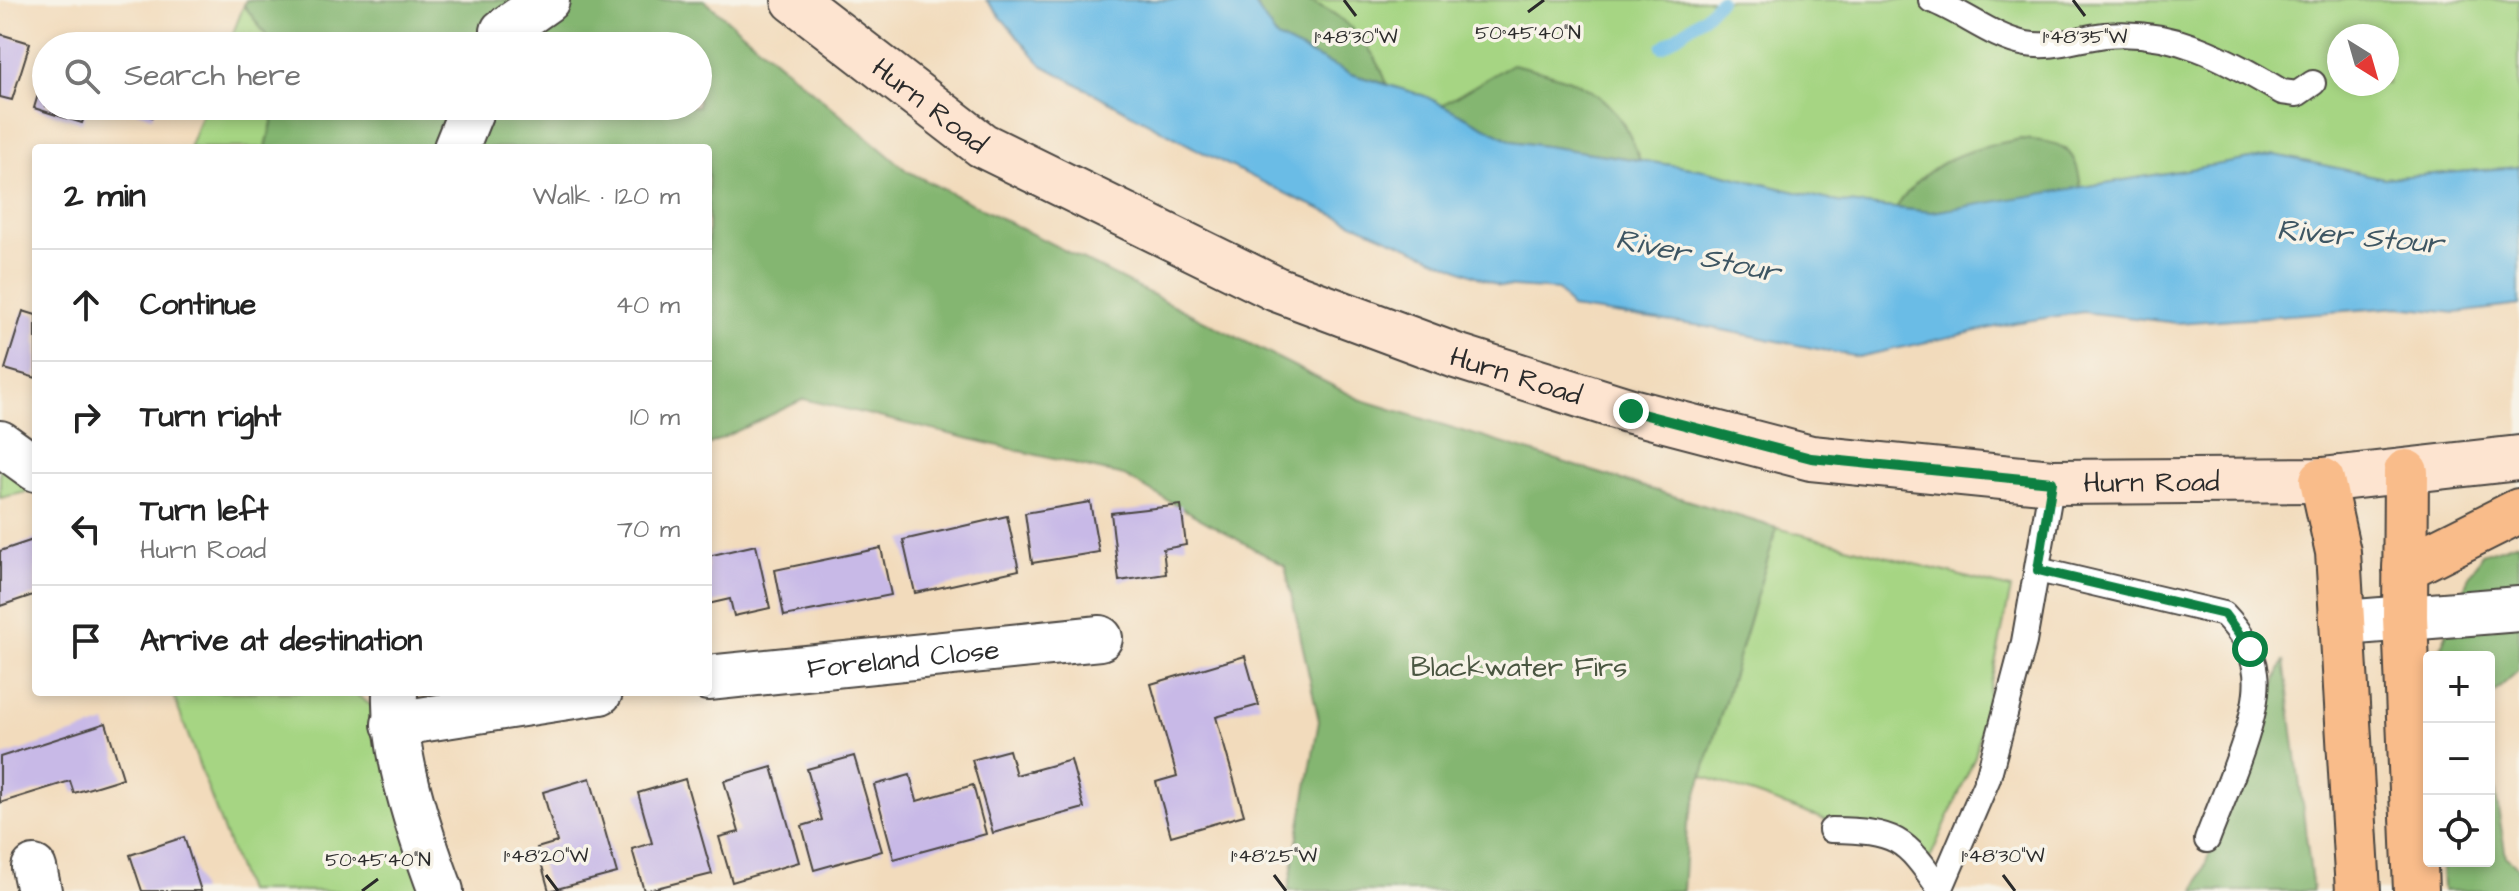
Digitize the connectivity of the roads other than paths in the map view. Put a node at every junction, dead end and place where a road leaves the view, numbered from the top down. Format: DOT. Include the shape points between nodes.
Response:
graph roads {
  1 [pos="547,0"];
  2 [pos="794,0"];
  3 [pos="1931,0"];
  4 [pos="506,19"];
  5 [pos="2313,83"];
  6 [pos="467,120"];
  7 [pos="458,144"];
  8 [pos="0,443"];
  9 [pos="2519,458"];
  10 [pos="32,466"];
  11 [pos="2406,472"];
  12 [pos="2322,480"];
  13 [pos="2052,482"];
  14 [pos="2519,511"];
  15 [pos="2405,568"];
  16 [pos="2038,570"];
  17 [pos="2519,609"];
  18 [pos="2405,617"];
  19 [pos="2344,623"];
  20 [pos="1100,638"];
  21 [pos="712,678"];
  22 [pos="548,696"];
  23 [pos="394,708"];
  24 [pos="1831,830"];
  25 [pos="2207,840"];
  26 [pos="441,891"];
  27 [pos="1940,891"];
  28 [pos="2358,891"];
  29 [pos="2416,891"];
  1 -- 4 [label="street"];
  2 -- 13 [label="main road, Hurn Road" via="982,145 1276,289 1456,356 1631,411 1811,458"];
  3 -- 5 [label="lane" via="2027,44 2148,35 2200,46 2282,92 2297,94"];
  6 -- 7 [label="street"];
  8 -- 10 [label="street"];
  9 -- 11 [label="main road, Hurn Road"];
  11 -- 12 [label="main road, Hurn Road"];
  11 -- 15 [label="highway"];
  12 -- 13 [label="main road, Hurn Road"];
  12 -- 19 [label="highway" via="2338,552"];
  13 -- 16 [label="lane"];
  14 -- 15 [label="highway"];
  15 -- 18 [label="highway"];
  16 -- 25 [label="lane" via="2224,614 2238,629 2257,676 2248,729"];
  16 -- 27 [label="lane" via="1988,778"];
  17 -- 18 [label="street"];
  18 -- 19 [label="street"];
  18 -- 29 [label="highway"];
  19 -- 28 [label="highway"];
  20 -- 21 [label="street, Foreland Close"];
  22 -- 23 [label="street"];
  23 -- 26 [label="street" via="427,855"];
  24 -- 27 [label="lane" via="1873,831 1901,842 1916,854"];
}
